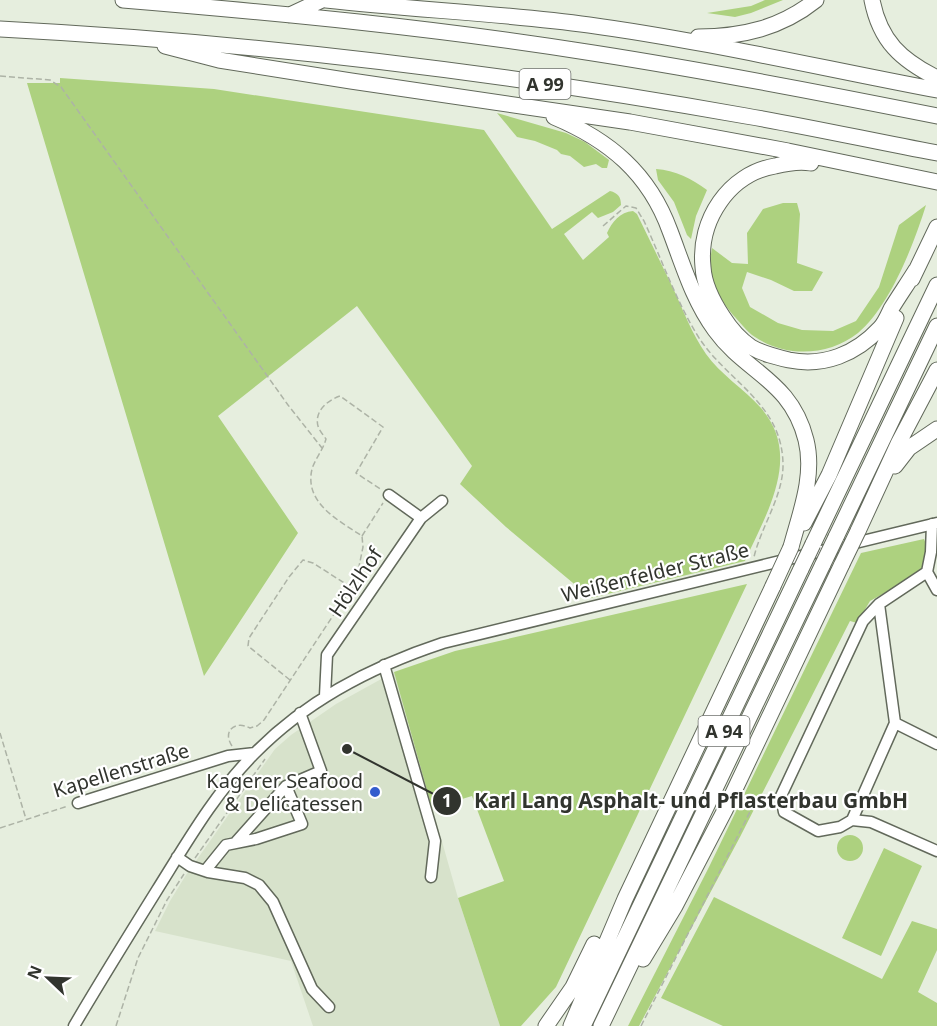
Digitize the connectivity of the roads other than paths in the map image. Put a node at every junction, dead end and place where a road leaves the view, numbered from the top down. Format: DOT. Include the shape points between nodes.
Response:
graph roads {
  1 [pos="123,0"];
  2 [pos="322,0"];
  3 [pos="326,0"];
  4 [pos="816,0"];
  5 [pos="872,0"];
  6 [pos="290,15"];
  7 [pos="0,28"];
  8 [pos="659,36"];
  9 [pos="149,38"];
  10 [pos="937,78"];
  11 [pos="937,90"];
  12 [pos="525,107"];
  13 [pos="937,116"];
  14 [pos="937,153"];
  15 [pos="851,166"];
  16 [pos="937,182"];
  17 [pos="937,227"];
  18 [pos="916,270"];
  19 [pos="937,285"];
  20 [pos="937,326"];
  21 [pos="937,370"];
  22 [pos="937,429"];
  23 [pos="389,495"];
  24 [pos="442,501"];
  25 [pos="872,501"];
  26 [pos="421,518"];
  27 [pos="934,523"];
  28 [pos="791,547"];
  29 [pos="927,572"];
  30 [pos="937,590"];
  31 [pos="879,604"];
  32 [pos="384,665"];
  33 [pos="325,696"];
  34 [pos="300,713"];
  35 [pos="895,723"];
  36 [pos="937,744"];
  37 [pos="255,753"];
  38 [pos="286,786"];
  39 [pos="78,803"];
  40 [pos="852,820"];
  41 [pos="235,843"];
  42 [pos="937,851"];
  43 [pos="177,857"];
  44 [pos="643,863"];
  45 [pos="205,871"];
  46 [pos="431,877"];
  47 [pos="329,1007"];
  48 [pos="604,1020"];
  49 [pos="74,1026"];
  50 [pos="546,1026"];
  51 [pos="571,1026"];
  52 [pos="583,1026"];
  1 -- 6 [label="highway, A 99"];
  2 -- 6 [label="highway"];
  3 -- 8 [label="highway" via="531,18"];
  4 -- 8 [label="highway" via="784,22 753,32 722,37"];
  5 -- 10 [label="highway" via="887,40 901,56"];
  6 -- 13 [label="highway, A 99" via="592,52"];
  7 -- 9 [label="highway, A 99"];
  8 -- 11 [label="highway"];
  9 -- 12 [label="highway" via="169,49 219,60"];
  9 -- 14 [label="highway, A 99" via="501,77 746,116"];
  12 -- 15 [label="highway" via="652,126"];
  12 -- 28 [label="highway" via="581,128 630,165 661,210 701,310 730,348 769,379 791,406 809,456 807,488"];
  15 -- 16 [label="highway"];
  15 -- 18 [label="highway" via="784,164 763,168 739,180 721,199 702,249 706,283 716,307 737,336 770,356 797,362 838,359 881,327"];
  17 -- 18 [label="highway"];
  18 -- 28 [label="highway" via="829,476"];
  19 -- 52 [label="highway, A 94, bridge"];
  20 -- 48 [label="highway, A 94, bridge"];
  21 -- 25 [label="highway"];
  22 -- 25 [label="highway" via="898,460"];
  23 -- 26 [label="street"];
  24 -- 26 [label="street, Hölzlhof"];
  25 -- 48 [label="highway, bridge" via="725,810 628,989"];
  26 -- 33 [label="street, Hölzlhof" via="327,655"];
  27 -- 29 [label="street"];
  27 -- 32 [label="street, Weißenfelder Straße" via="442,643"];
  28 -- 44 [label="highway, bridge"];
  29 -- 30 [label="street"];
  29 -- 31 [label="street"];
  31 -- 35 [label="street"];
  31 -- 40 [label="street" via="863,621 781,796 784,812 818,831"];
  32 -- 33 [label="street, Weißenfelder Straße"];
  32 -- 46 [label="street" via="435,841"];
  33 -- 34 [label="street, Weißenfelder Straße"];
  34 -- 37 [label="street, Weißenfelder Straße"];
  34 -- 38 [label="street" via="321,771"];
  35 -- 36 [label="street"];
  35 -- 40 [label="street"];
  37 -- 39 [label="street, Kapellenstraße" via="228,756"];
  37 -- 43 [label="street, Weißenfelder Straße" via="210,807"];
  38 -- 41 [label="street"];
  38 -- 41 [label="street" via="302,824"];
  40 -- 42 [label="street" via="871,822"];
  41 -- 45 [label="street" via="226,845"];
  43 -- 45 [label="street"];
  43 -- 49 [label="street, Weißenfelder Straße"];
  44 -- 50 [label="highway" via="625,881 573,987"];
  44 -- 51 [label="highway"];
  45 -- 47 [label="street" via="245,878 259,885 273,902 312,989"];
}
